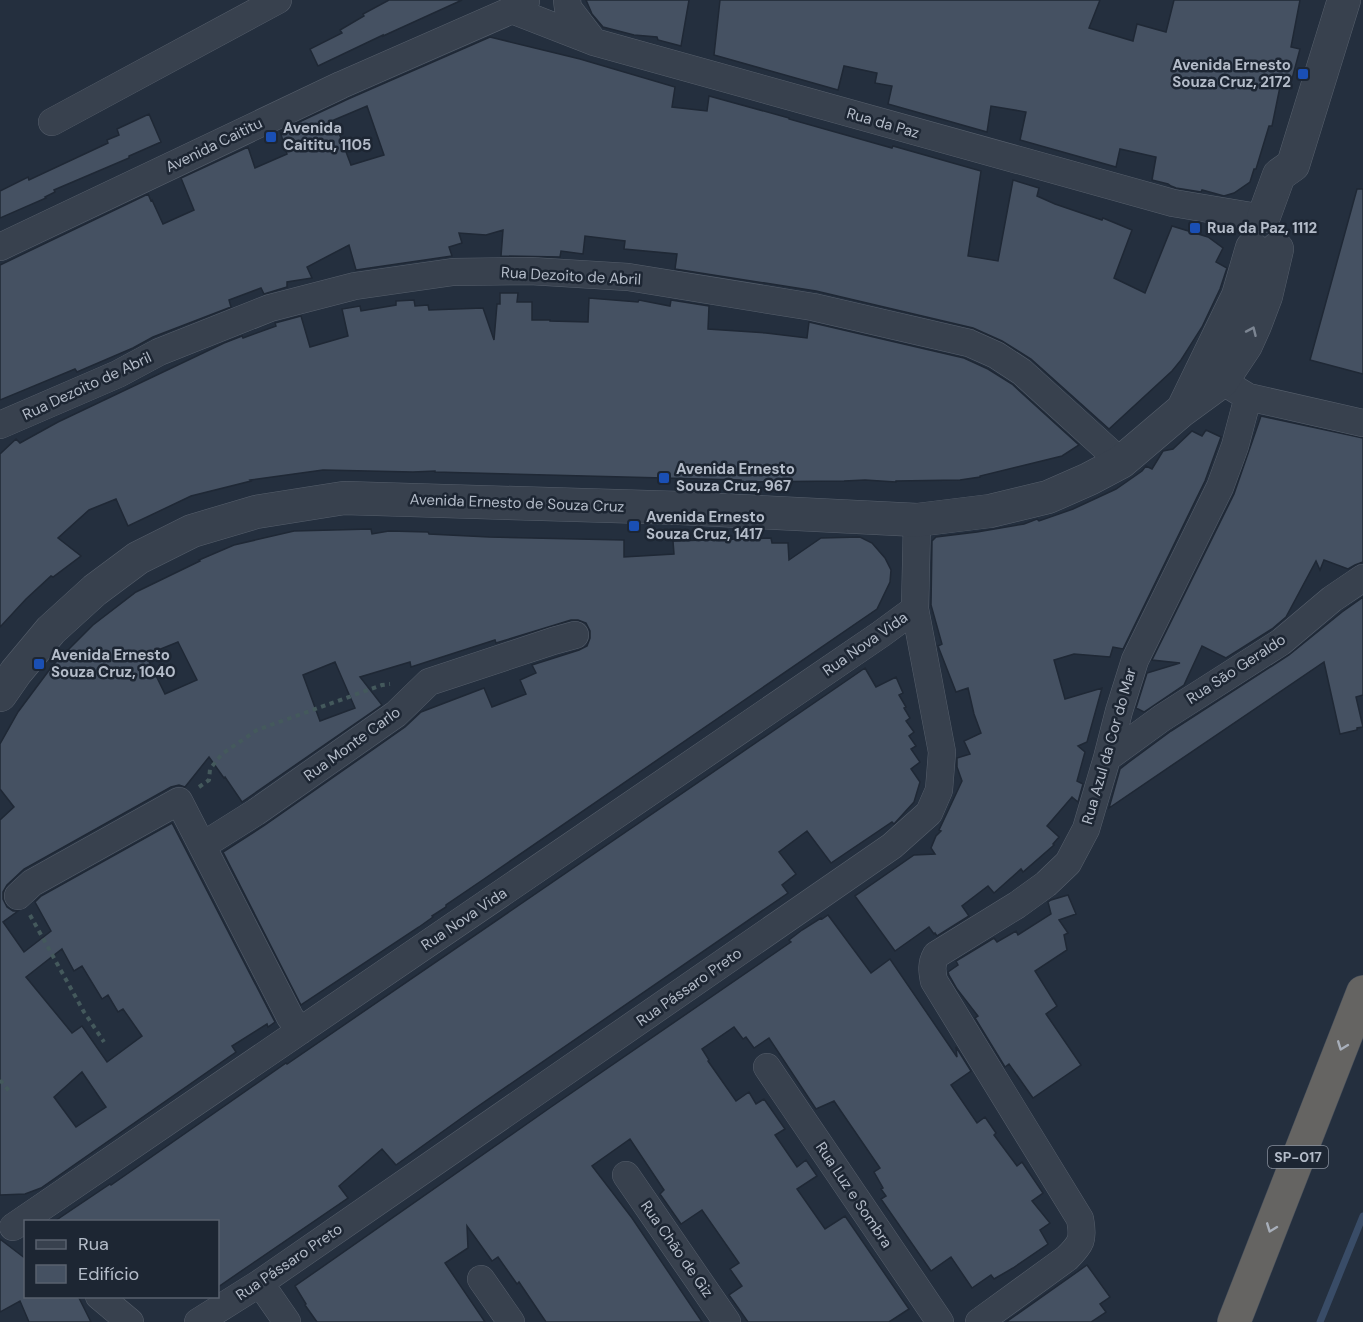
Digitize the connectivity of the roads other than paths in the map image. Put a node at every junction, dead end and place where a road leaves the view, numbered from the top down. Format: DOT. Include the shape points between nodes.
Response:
graph roads {
  1 [pos="278,0"];
  2 [pos="567,0"];
  3 [pos="1344,0"];
  4 [pos="519,5"];
  5 [pos="594,42"];
  6 [pos="52,122"];
  7 [pos="1263,232"];
  8 [pos="0,247"];
  9 [pos="1225,381"];
  10 [pos="1363,423"];
  11 [pos="0,424"];
  12 [pos="1121,462"];
  13 [pos="916,520"];
  14 [pos="1363,578"];
  15 [pos="915,609"];
  16 [pos="575,635"];
  17 [pos="0,694"];
  18 [pos="1107,758"];
  19 [pos="202,846"];
  20 [pos="18,896"];
  21 [pos="1363,992"];
  22 [pos="300,1031"];
  23 [pos="767,1067"];
  24 [pos="626,1175"];
  25 [pos="13,1227"];
  26 [pos="481,1279"];
  27 [pos="260,1283"];
  28 [pos="101,1298"];
  29 [pos="130,1322"];
  30 [pos="198,1322"];
  31 [pos="287,1322"];
  32 [pos="511,1322"];
  33 [pos="727,1322"];
  34 [pos="940,1322"];
  35 [pos="979,1322"];
  36 [pos="1234,1322"];
  1 -- 6 [label="street"];
  2 -- 5 [label="street" via="568,8"];
  3 -- 7 [label="street, Avenida Ernesto de Souza Cruz" via="1293,165 1279,175"];
  4 -- 5 [label="street, Rua da Paz"];
  4 -- 8 [label="street, Avenida Caititu"];
  5 -- 7 [label="street, Rua da Paz" via="1173,203"];
  7 -- 9 [label="street, Avenida Ernesto de Souza Cruz" via="1266,296 1256,325"];
  9 -- 10 [label="street"];
  9 -- 12 [label="street, Avenida Ernesto de Souza Cruz"];
  9 -- 18 [label="street, Rua Azul da Cor do Mar" via="1235,446 1220,487 1135,660"];
  11 -- 12 [label="street, Rua Dezoito de Abril" via="118,374 159,352 270,308 355,286 453,272 530,271 628,277 802,305 969,343 1022,372"];
  12 -- 13 [label="street, Avenida Ernesto de Souza Cruz" via="1047,497 990,511"];
  13 -- 15 [label="street, Rua Pássaro Preto"];
  13 -- 17 [label="street, Avenida Ernesto de Souza Cruz" via="344,498 256,512 192,531 138,558 51,630"];
  14 -- 18 [label="street, Rua São Geraldo" via="1281,642"];
  15 -- 22 [label="street, Rua Nova Vida"];
  15 -- 27 [label="street, Rua Pássaro Preto" via="942,752 939,790 929,813 892,846"];
  16 -- 19 [label="street, Rua Monte Carlo" via="429,682 396,714"];
  18 -- 35 [label="street, Rua Azul da Cor do Mar" via="1086,829 1068,863 1046,884 936,955 933,961 934,981 1080,1219 1082,1238 1067,1258"];
  19 -- 20 [label="street" via="178,801 32,884"];
  19 -- 22 [label="street"];
  21 -- 36 [label="highway, SP-017, one-way"];
  22 -- 25 [label="street, Rua Nova Vida"];
  23 -- 34 [label="street, Rua Luz e Sombra"];
  24 -- 33 [label="street, Rua Chão de Giz"];
  26 -- 32 [label="street"];
  27 -- 30 [label="street, Rua Pássaro Preto"];
  27 -- 31 [label="street"];
  28 -- 29 [label="street"];
}
